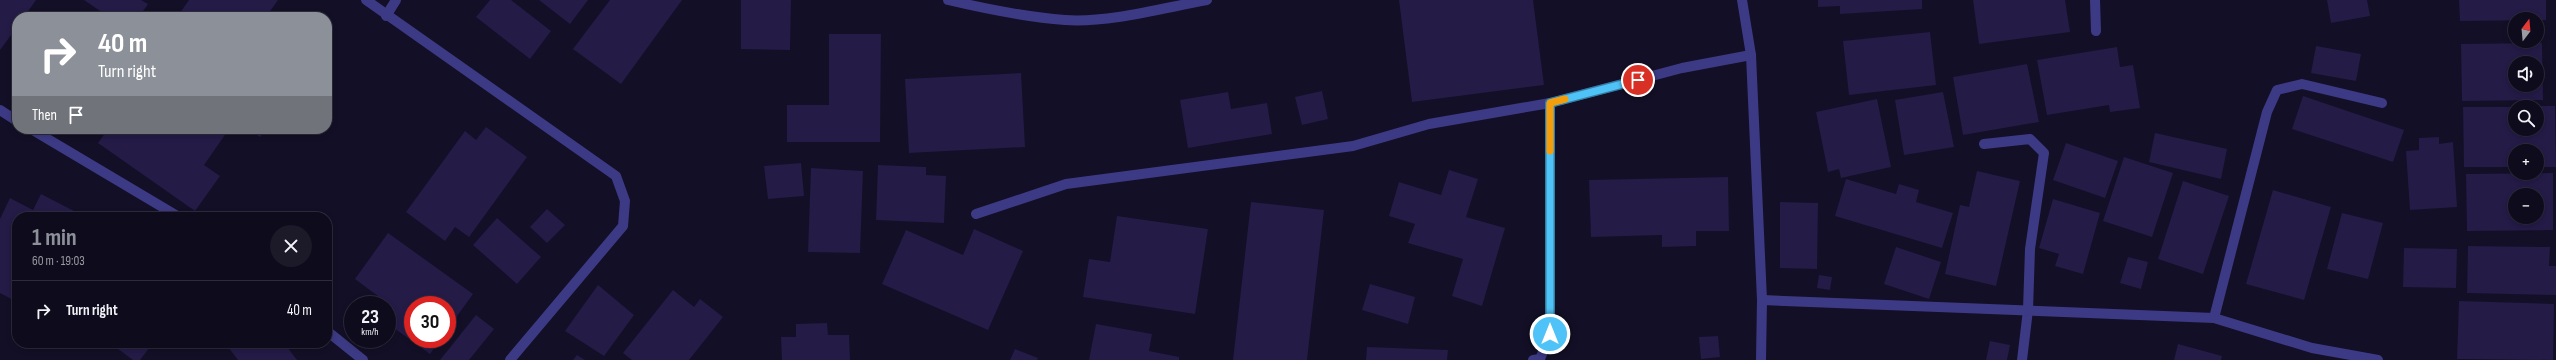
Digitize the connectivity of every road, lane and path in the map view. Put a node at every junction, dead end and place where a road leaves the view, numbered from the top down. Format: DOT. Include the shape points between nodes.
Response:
graph roads {
  1 [pos="366,0"];
  2 [pos="396,0"];
  3 [pos="948,0"];
  4 [pos="1207,0"];
  5 [pos="1742,0"];
  6 [pos="2094,0"];
  7 [pos="386,16"];
  8 [pos="2096,31"];
  9 [pos="1751,56"];
  10 [pos="1550,103"];
  11 [pos="2382,103"];
  12 [pos="0,110"];
  13 [pos="12,117"];
  14 [pos="39,134"];
  15 [pos="1984,144"];
  16 [pos="171,212"];
  17 [pos="976,214"];
  18 [pos="1762,300"];
  19 [pos="2028,310"];
  20 [pos="2214,318"];
  21 [pos="332,335"];
  22 [pos="363,360"];
  23 [pos="510,360"];
  24 [pos="1533,360"];
  25 [pos="1761,360"];
  26 [pos="2022,360"];
  27 [pos="2378,360"];
  1 -- 7 [label="street"];
  2 -- 7 [label="street"];
  3 -- 4 [label="street" via="986,9 1066,20 1110,17"];
  5 -- 9 [label="street"];
  6 -- 8 [label="street"];
  7 -- 23 [label="street" via="616,176 625,201 624,226"];
  9 -- 10 [label="street" via="1682,68"];
  9 -- 18 [label="street"];
  10 -- 17 [label="street" via="1428,124 1353,146 1066,184"];
  10 -- 24 [label="street" via="1550,334 1540,359"];
  11 -- 20 [label="street" via="2302,84 2277,90 2267,112"];
  12 -- 13 [label="street"];
  14 -- 16 [label="street"];
  15 -- 19 [label="street" via="2030,139 2044,153 2030,249"];
  18 -- 19 [label="street"];
  18 -- 25 [label="street"];
  19 -- 20 [label="street"];
  19 -- 26 [label="street"];
  20 -- 27 [label="street" via="2312,348"];
  21 -- 22 [label="street"];
}
